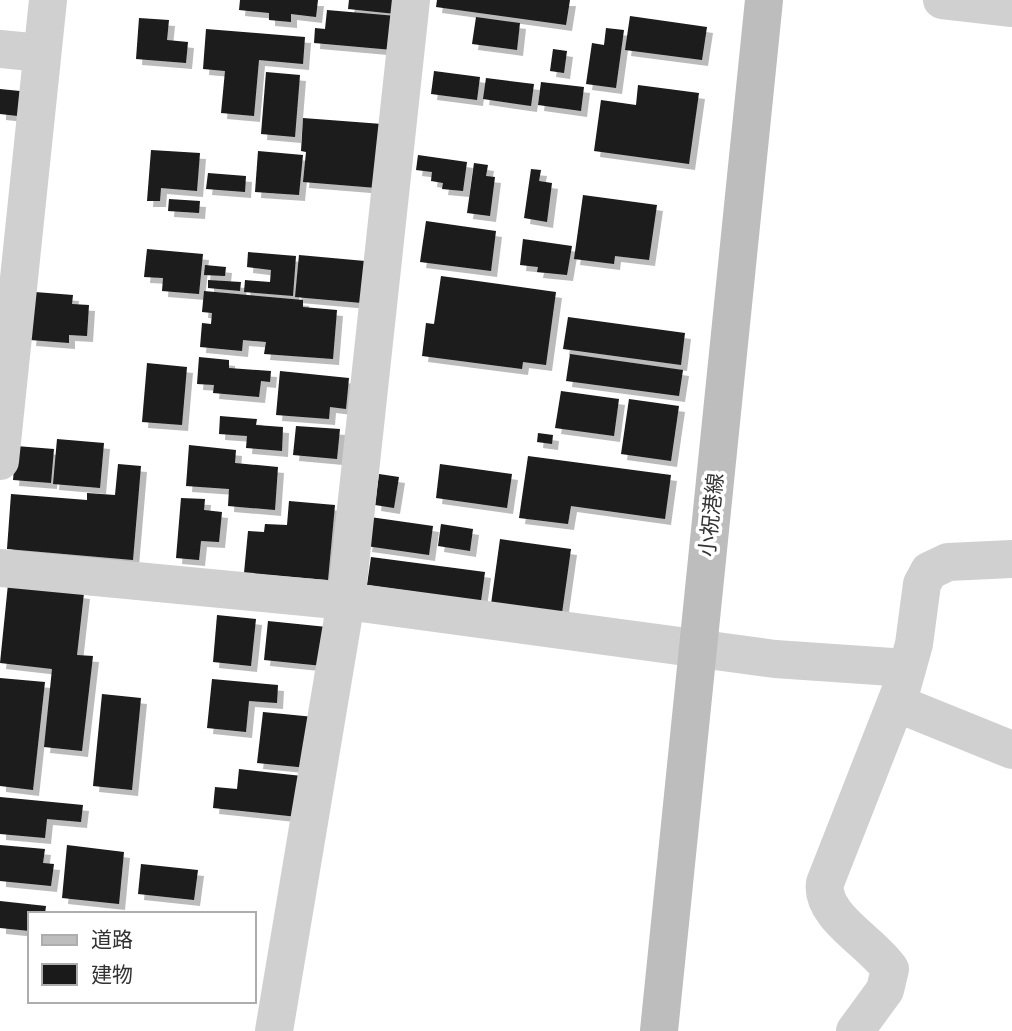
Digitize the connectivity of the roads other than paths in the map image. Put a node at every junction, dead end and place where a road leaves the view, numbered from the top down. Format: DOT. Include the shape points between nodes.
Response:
graph roads {
  1 [pos="48,0"];
  2 [pos="411,0"];
  3 [pos="764,0"];
  4 [pos="942,0"];
  5 [pos="1012,8"];
  6 [pos="0,49"];
  7 [pos="41,53"];
  8 [pos="0,461"];
  9 [pos="1012,559"];
  10 [pos="0,568"];
  11 [pos="346,601"];
  12 [pos="698,649"];
  13 [pos="902,686"];
  14 [pos="1012,750"];
  15 [pos="274,1031"];
  16 [pos="659,1031"];
  17 [pos="855,1031"];
  1 -- 7 [label="street"];
  2 -- 11 [label="street"];
  3 -- 12 [label="main road, 小祝港線"];
  4 -- 5 [label="street"];
  6 -- 7 [label="street"];
  7 -- 8 [label="street"];
  9 -- 13 [label="street" via="948,562 929,571 922,584"];
  10 -- 11 [label="street"];
  11 -- 12 [label="street"];
  11 -- 15 [label="street"];
  12 -- 13 [label="street" via="775,659"];
  12 -- 16 [label="main road, 小祝港線"];
  13 -- 14 [label="street"];
  13 -- 17 [label="street" via="823,891 834,914 890,969 885,990"];
}
